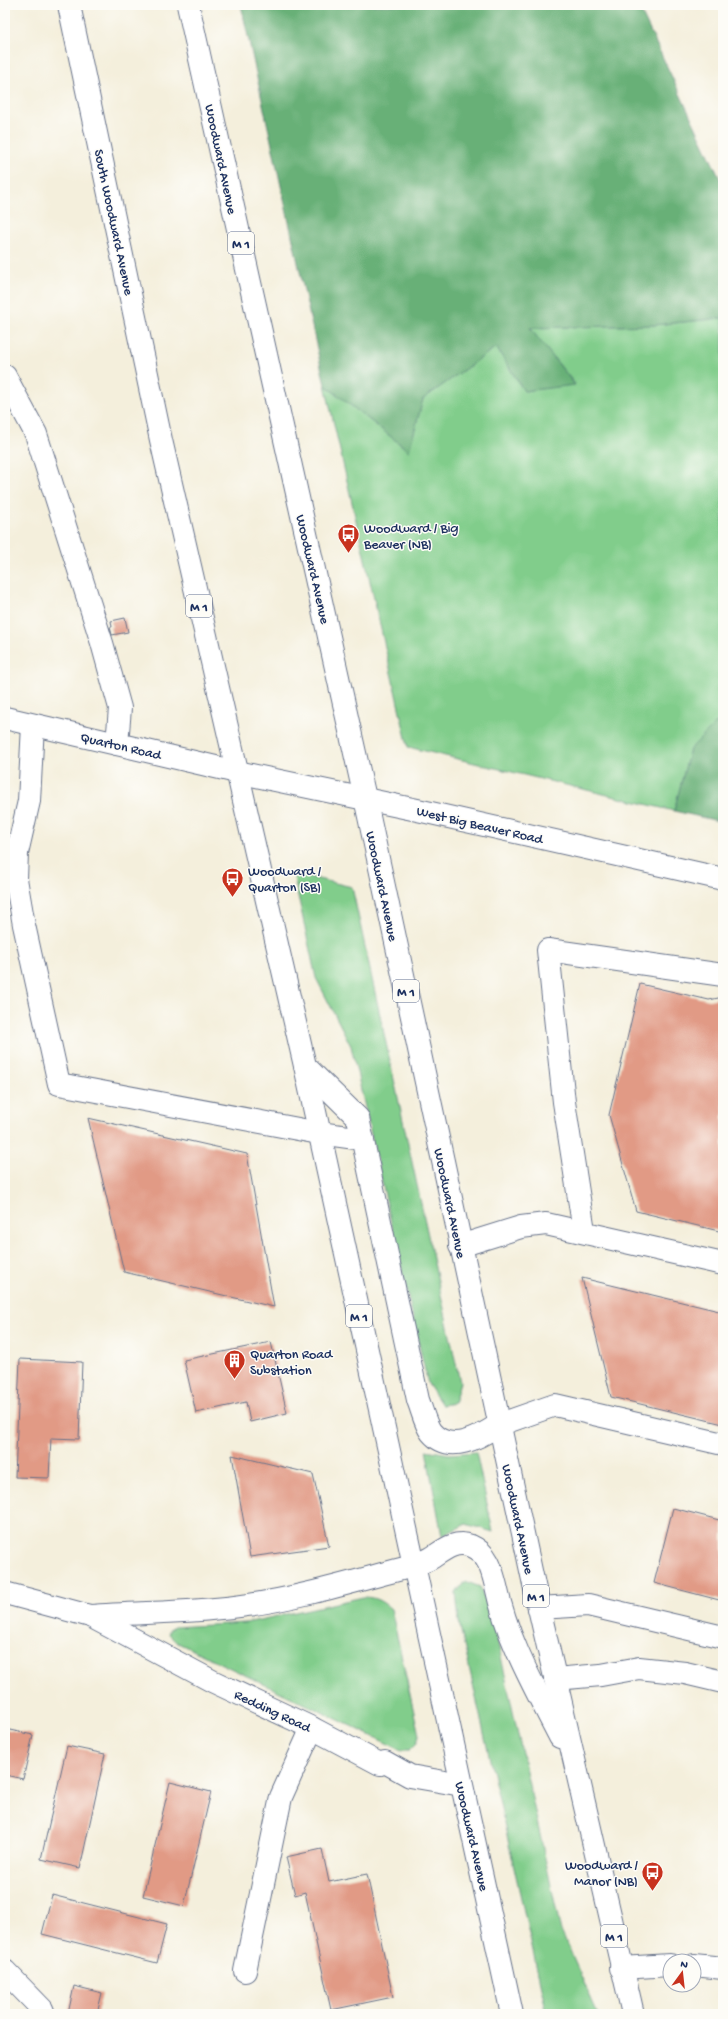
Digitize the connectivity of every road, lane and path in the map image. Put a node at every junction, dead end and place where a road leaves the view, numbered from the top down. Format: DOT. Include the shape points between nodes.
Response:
graph roads {
  1 [pos="69,5"];
  2 [pos="188,5"];
  3 [pos="5,376"];
  4 [pos="161,440"];
  5 [pos="5,718"];
  6 [pos="33,725"];
  7 [pos="118,744"];
  8 [pos="237,772"];
  9 [pos="365,798"];
  10 [pos="723,879"];
  11 [pos="723,975"];
  12 [pos="305,1066"];
  13 [pos="320,1133"];
  14 [pos="363,1139"];
  15 [pos="584,1232"];
  16 [pos="460,1246"];
  17 [pos="723,1264"];
  18 [pos="498,1424"];
  19 [pos="723,1444"];
  20 [pos="413,1566"];
  21 [pos="5,1593"];
  22 [pos="539,1608"];
  23 [pos="90,1616"];
  24 [pos="723,1637"];
  25 [pos="555,1679"];
  26 [pos="723,1682"];
  27 [pos="312,1728"];
  28 [pos="575,1767"];
  29 [pos="462,1785"];
  30 [pos="662,1965"];
  31 [pos="702,1966"];
  32 [pos="621,1968"];
  33 [pos="723,1968"];
  34 [pos="5,1971"];
  35 [pos="245,1971"];
  36 [pos="44,2014"];
  37 [pos="512,2014"];
  38 [pos="633,2014"];
  1 -- 4 [label="main road, South Woodward Avenue / M 1"];
  2 -- 9 [label="main road, Woodward Avenue / M 1"];
  3 -- 7 [label="main road" via="36,434 102,643 120,708"];
  4 -- 8 [label="main road, Woodward Avenue / M 1"];
  5 -- 6 [label="main road, Quarton Road"];
  6 -- 7 [label="main road, Quarton Road"];
  6 -- 13 [label="main road" via="29,801 17,853 16,879 59,1084"];
  7 -- 8 [label="main road, Quarton Road"];
  8 -- 9 [label="main road, West Big Beaver Road"];
  8 -- 12 [label="main road, Woodward Avenue / M 1"];
  9 -- 10 [label="main road, West Big Beaver Road"];
  9 -- 16 [label="main road, Woodward Avenue / M 1"];
  11 -- 15 [label="main road" via="548,950 564,1102"];
  12 -- 13 [label="main road, Woodward Avenue / M 1"];
  12 -- 14 [label="main road" via="358,1118"];
  13 -- 14 [label="main road"];
  13 -- 20 [label="main road, Woodward Avenue / M 1"];
  14 -- 18 [label="main road" via="418,1400 431,1432 439,1439 453,1444 469,1442"];
  15 -- 16 [label="main road" via="546,1224 521,1227"];
  15 -- 17 [label="main road"];
  16 -- 18 [label="main road, Woodward Avenue / M 1"];
  18 -- 19 [label="main road" via="555,1405"];
  18 -- 22 [label="main road, Woodward Avenue / M 1"];
  20 -- 23 [label="main road, Redding Road" via="249,1605 193,1611"];
  20 -- 28 [label="main road, Redding Road" via="446,1547 462,1544 481,1552 491,1566 500,1608 515,1647"];
  20 -- 29 [label="main road, Woodward Avenue / M 1"];
  21 -- 23 [label="main road, Redding Road"];
  22 -- 24 [label="main road" via="588,1605"];
  22 -- 25 [label="main road, Woodward Avenue / M 1"];
  23 -- 27 [label="main road, Redding Road" via="212,1681"];
  25 -- 26 [label="main road" via="601,1675 639,1668 685,1673"];
  25 -- 28 [label="main road, Woodward Avenue / M 1"];
  27 -- 29 [label="main road, Redding Road" via="380,1764 385,1762 410,1776"];
  27 -- 35 [label="main road" via="281,1797"];
  28 -- 32 [label="main road, M 1"];
  29 -- 37 [label="main road, Woodward Avenue / M 1"];
  30 -- 32 [label="main road"];
  31 -- 33 [label="main road"];
  32 -- 38 [label="main road, M 1"];
  34 -- 36 [label="main road"];
}
